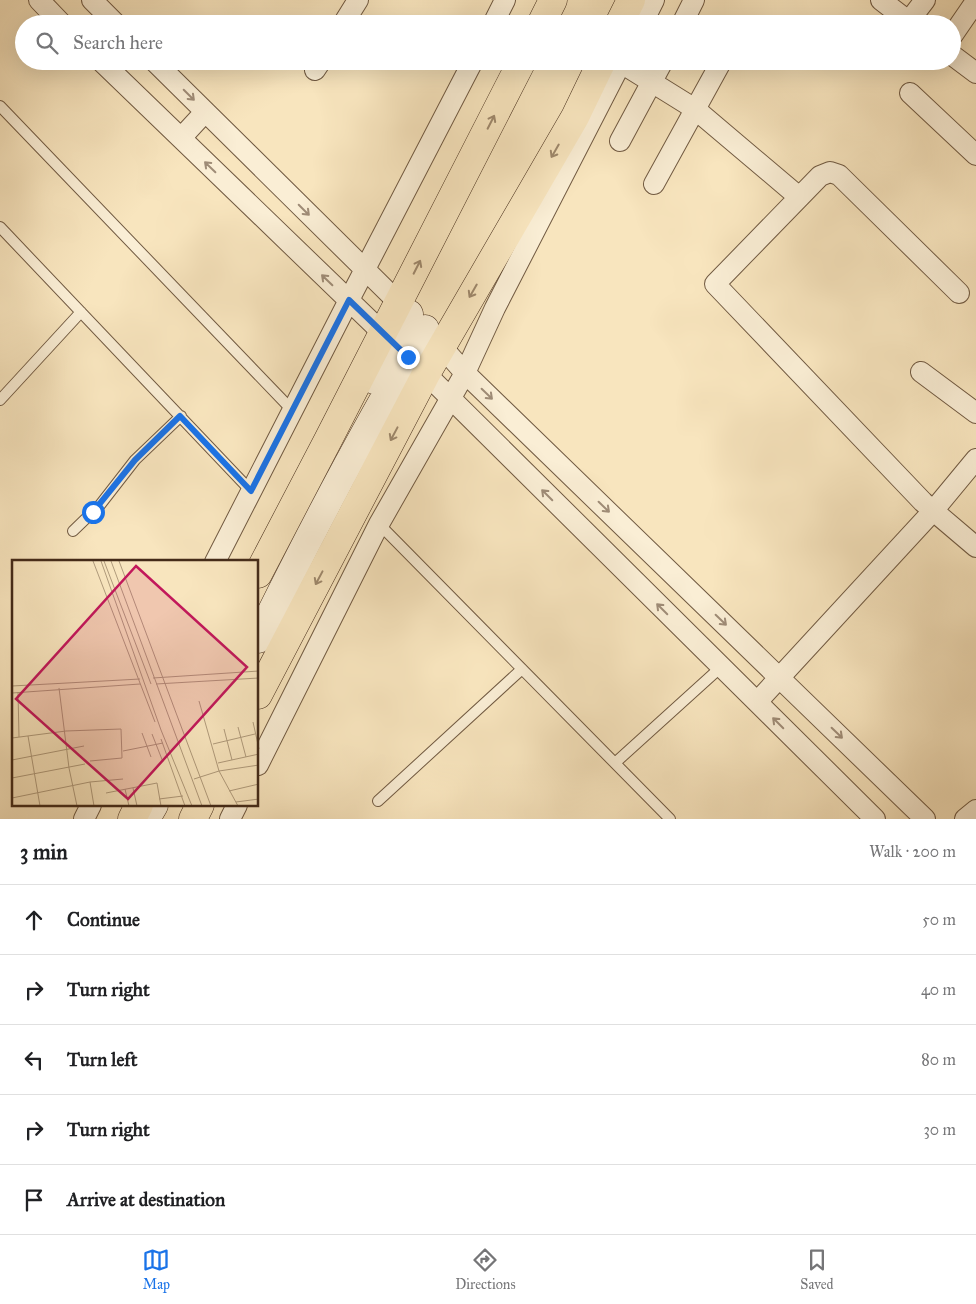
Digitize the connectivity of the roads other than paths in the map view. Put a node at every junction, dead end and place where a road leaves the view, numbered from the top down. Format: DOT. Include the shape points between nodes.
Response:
graph roads {
  1 [pos="38,0"];
  2 [pos="92,0"];
  3 [pos="358,0"];
  4 [pos="506,0"];
  5 [pos="553,0"];
  6 [pos="631,0"];
  7 [pos="654,0"];
  8 [pos="694,0"];
  9 [pos="881,0"];
  10 [pos="925,0"];
  11 [pos="976,1"];
  12 [pos="53,15"];
  13 [pos="107,15"];
  14 [pos="349,15"];
  15 [pos="498,15"];
  16 [pos="546,15"];
  17 [pos="624,15"];
  18 [pos="646,15"];
  19 [pos="686,15"];
  20 [pos="900,15"];
  21 [pos="915,15"];
  22 [pos="961,23"];
  23 [pos="961,62"];
  24 [pos="110,70"];
  25 [pos="163,70"];
  26 [pos="469,70"];
  27 [pos="518,70"];
  28 [pos="609,70"];
  29 [pos="611,70"];
  30 [pos="630,70"];
  31 [pos="658,70"];
  32 [pos="717,70"];
  33 [pos="976,73"];
  34 [pos="652,82"];
  35 [pos="910,93"];
  36 [pos="0,106"];
  37 [pos="695,108"];
  38 [pos="205,112"];
  39 [pos="181,138"];
  40 [pos="620,141"];
  41 [pos="976,155"];
  42 [pos="654,184"];
  43 [pos="799,197"];
  44 [pos="0,227"];
  45 [pos="365,270"];
  46 [pos="959,294"];
  47 [pos="349,300"];
  48 [pos="81,312"];
  49 [pos="418,323"];
  50 [pos="403,352"];
  51 [pos="921,372"];
  52 [pos="465,373"];
  53 [pos="0,400"];
  54 [pos="451,400"];
  55 [pos="292,410"];
  56 [pos="976,413"];
  57 [pos="180,416"];
  58 [pos="976,459"];
  59 [pos="251,491"];
  60 [pos="933,511"];
  61 [pos="378,524"];
  62 [pos="73,531"];
  63 [pos="976,547"];
  64 [pos="216,560"];
  65 [pos="259,572"];
  66 [pos="259,604"];
  67 [pos="259,637"];
  68 [pos="721,667"];
  69 [pos="522,669"];
  70 [pos="781,678"];
  71 [pos="259,693"];
  72 [pos="757,702"];
  73 [pos="259,763"];
  74 [pos="615,763"];
  75 [pos="378,801"];
  76 [pos="90,806"];
  77 [pos="138,806"];
  78 [pos="153,806"];
  79 [pos="174,806"];
  80 [pos="200,806"];
  81 [pos="236,806"];
  82 [pos="976,810"];
  83 [pos="84,819"];
  84 [pos="132,819"];
  85 [pos="146,819"];
  86 [pos="168,819"];
  87 [pos="193,819"];
  88 [pos="230,819"];
  89 [pos="670,819"];
  90 [pos="875,819"];
  91 [pos="925,819"];
  92 [pos="964,819"];
  1 -- 12 [label="street"];
  2 -- 13 [label="street"];
  3 -- 14 [label="street"];
  4 -- 15 [label="street"];
  5 -- 16 [label="highway"];
  6 -- 17 [label="highway"];
  7 -- 18 [label="street"];
  8 -- 19 [label="street"];
  9 -- 20 [label="street"];
  10 -- 21 [label="street"];
  11 -- 22 [label="street"];
  23 -- 33 [label="street"];
  24 -- 39 [label="street"];
  25 -- 38 [label="street, one-way"];
  26 -- 45 [label="street"];
  49 -- 27 [label="highway, one-way"];
  28 -- 49 [label="highway, one-way"];
  29 -- 52 [label="street"];
  30 -- 34 [label="street"];
  31 -- 34 [label="street"];
  32 -- 37 [label="street"];
  34 -- 37 [label="street"];
  34 -- 40 [label="street"];
  35 -- 41 [label="street"];
  36 -- 55 [label="lane"];
  37 -- 42 [label="street"];
  37 -- 43 [label="street"];
  38 -- 39 [label="street"];
  38 -- 45 [label="street, one-way"];
  47 -- 39 [label="street, one-way"];
  43 -- 46 [label="street" via="820,176 830,172 839,176"];
  43 -- 60 [label="street" via="715,284"];
  44 -- 48 [label="lane"];
  45 -- 47 [label="street"];
  45 -- 49 [label="street"];
  47 -- 50 [label="street"];
  47 -- 55 [label="street"];
  48 -- 53 [label="lane"];
  48 -- 57 [label="lane"];
  49 -- 50 [label="highway"];
  49 -- 50 [label="highway"];
  49 -- 52 [label="street"];
  50 -- 54 [label="street"];
  50 -- 65 [label="highway"];
  50 -- 66 [label="main road"];
  50 -- 67 [label="main road"];
  50 -- 71 [label="highway, one-way"];
  51 -- 56 [label="street"];
  52 -- 54 [label="street"];
  52 -- 70 [label="street, one-way"];
  54 -- 61 [label="street"];
  68 -- 54 [label="street, one-way"];
  55 -- 59 [label="street"];
  57 -- 59 [label="lane"];
  57 -- 62 [label="lane" via="135,460 100,505"];
  58 -- 60 [label="street"];
  59 -- 64 [label="street"];
  60 -- 63 [label="street"];
  60 -- 70 [label="street"];
  61 -- 69 [label="lane"];
  61 -- 73 [label="street"];
  68 -- 72 [label="street"];
  68 -- 74 [label="lane"];
  69 -- 74 [label="lane"];
  69 -- 75 [label="lane"];
  70 -- 72 [label="street"];
  70 -- 91 [label="street, one-way"];
  90 -- 72 [label="street, one-way"];
  74 -- 89 [label="lane"];
  76 -- 83 [label="street"];
  77 -- 84 [label="highway"];
  78 -- 85 [label="main road"];
  79 -- 86 [label="main road"];
  80 -- 87 [label="highway"];
  81 -- 88 [label="street"];
  82 -- 92 [label="street"];
}
